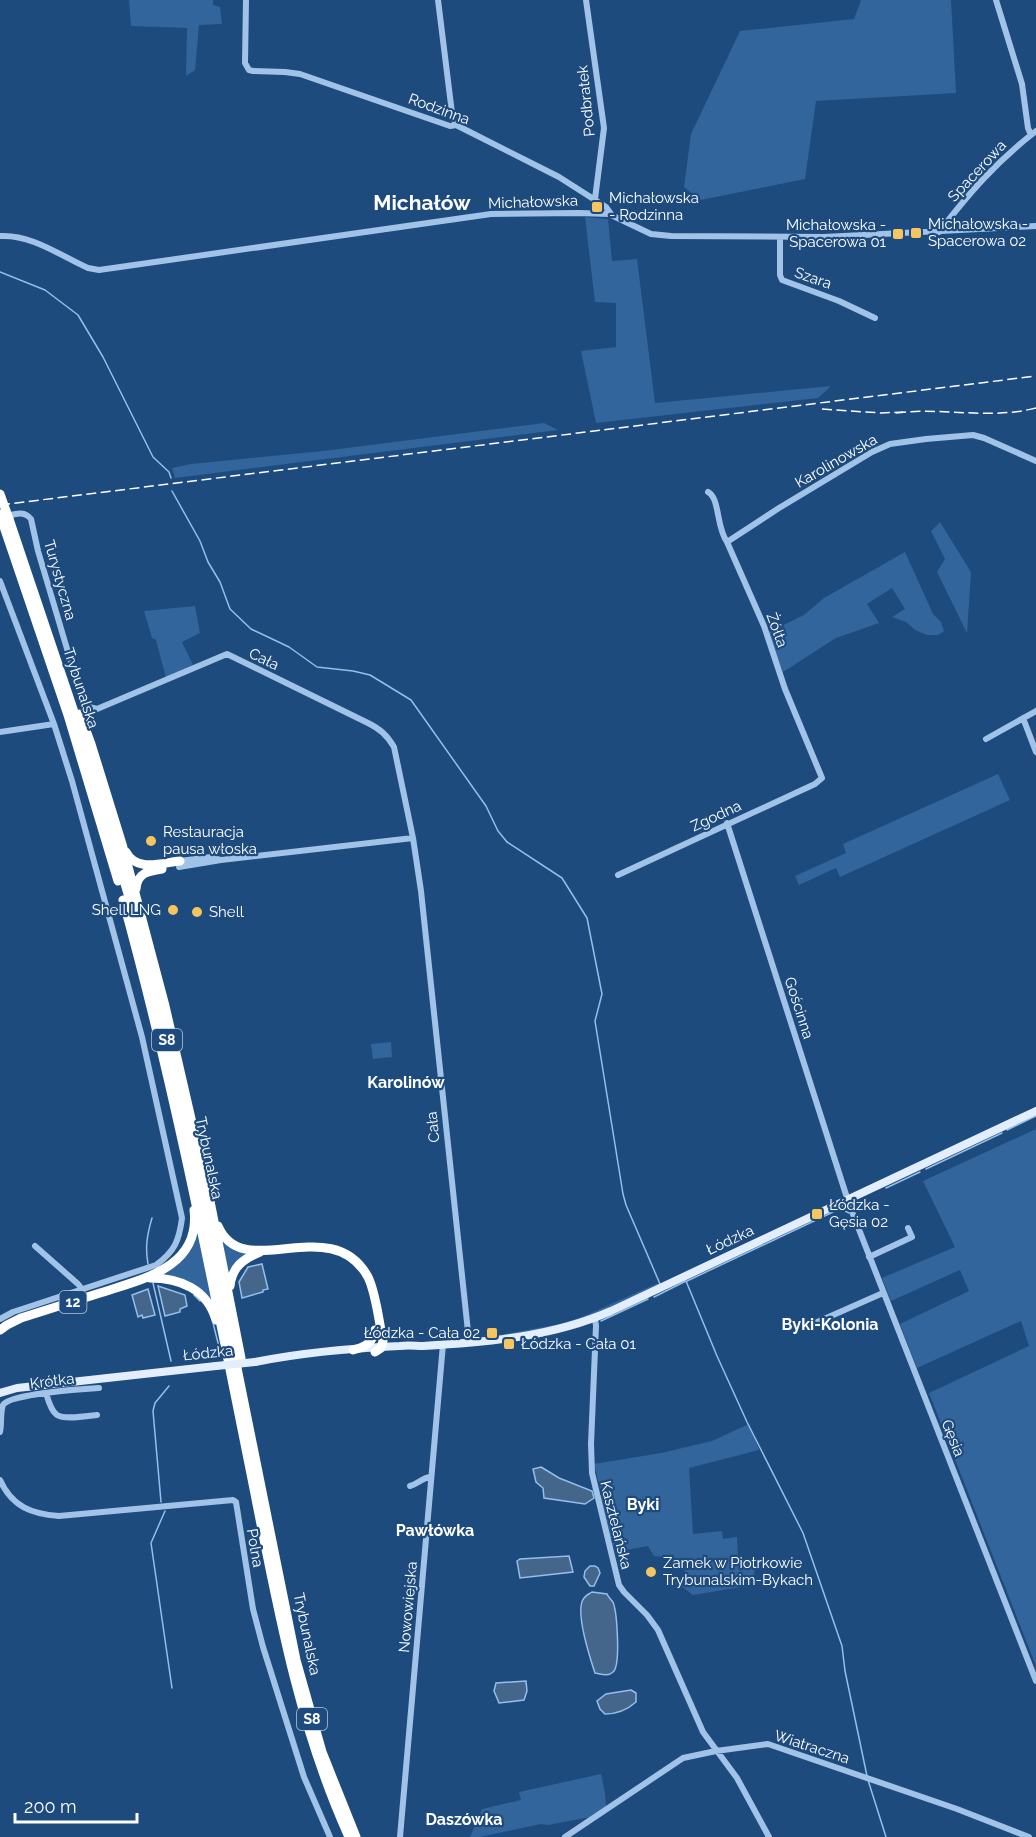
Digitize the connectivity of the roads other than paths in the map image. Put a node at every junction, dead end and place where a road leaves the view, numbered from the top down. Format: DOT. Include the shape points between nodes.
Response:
graph roads {
  1 [pos="246,0"];
  2 [pos="438,0"];
  3 [pos="586,0"];
  4 [pos="996,0"];
  5 [pos="456,125"];
  6 [pos="1034,133"];
  7 [pos="595,200"];
  8 [pos="611,214"];
  9 [pos="1036,226"];
  10 [pos="939,232"];
  11 [pos="0,236"];
  12 [pos="780,237"];
  13 [pos="875,318"];
  14 [pos="1036,461"];
  15 [pos="708,492"];
  16 [pos="0,494"];
  17 [pos="3,518"];
  18 [pos="727,542"];
  19 [pos="0,581"];
  20 [pos="227,654"];
  21 [pos="58,664"];
  22 [pos="1036,711"];
  23 [pos="1023,718"];
  24 [pos="54,724"];
  25 [pos="0,732"];
  26 [pos="986,739"];
  27 [pos="1036,752"];
  28 [pos="822,778"];
  29 [pos="727,824"];
  30 [pos="413,838"];
  31 [pos="122,844"];
  32 [pos="179,864"];
  33 [pos="618,875"];
  34 [pos="136,897"];
  35 [pos="1036,1111"];
  36 [pos="192,1182"];
  37 [pos="210,1201"];
  38 [pos="848,1202"];
  39 [pos="908,1228"];
  40 [pos="35,1246"];
  41 [pos="262,1251"];
  42 [pos="869,1257"];
  43 [pos="148,1278"];
  44 [pos="82,1289"];
  45 [pos="883,1293"];
  46 [pos="230,1298"];
  47 [pos="594,1318"];
  48 [pos="0,1319"];
  49 [pos="815,1323"];
  50 [pos="0,1330"];
  51 [pos="379,1333"];
  52 [pos="469,1341"];
  53 [pos="443,1344"];
  54 [pos="393,1346"];
  55 [pos="420,1346"];
  56 [pos="353,1350"];
  57 [pos="379,1350"];
  58 [pos="229,1360"];
  59 [pos="255,1362"];
  60 [pos="0,1388"];
  61 [pos="17,1388"];
  62 [pos="99,1388"];
  63 [pos="0,1393"];
  64 [pos="46,1393"];
  65 [pos="97,1415"];
  66 [pos="248,1423"];
  67 [pos="0,1432"];
  68 [pos="430,1478"];
  69 [pos="0,1480"];
  70 [pos="410,1485"];
  71 [pos="1036,1681"];
  72 [pos="716,1751"];
  73 [pos="330,1837"];
  74 [pos="349,1837"];
  75 [pos="356,1837"];
  76 [pos="400,1837"];
  77 [pos="564,1837"];
  78 [pos="768,1837"];
  79 [pos="1029,1837"];
  1 -- 5 [label="street, Rodzinna" via="245,63 251,71 300,74"];
  2 -- 5 [label="street"];
  3 -- 7 [label="street, Podbratek" via="604,128"];
  4 -- 6 [label="street" via="1022,84 1029,130"];
  5 -- 7 [label="street, Rodzinna" via="559,177"];
  6 -- 10 [label="street, Spacerowa" via="992,169"];
  7 -- 8 [label="street, Rodzinna"];
  8 -- 11 [label="street, Michałowska" via="491,214 99,270 26,239"];
  8 -- 12 [label="street, Michałowska" via="659,235"];
  9 -- 10 [label="street, Michałowska"];
  10 -- 12 [label="street, Michałowska"];
  12 -- 13 [label="street, Szara" via="782,280"];
  14 -- 18 [label="street, Karolinowska" via="973,435 890,444"];
  15 -- 18 [label="street, Żółta" via="714,497 720,530"];
  16 -- 17 [label="highway, Trybunalska / S8, bridge"];
  17 -- 20 [label="street, Turystyczna" via="22,513 31,519 73,669 85,701 93,709"];
  17 -- 21 [label="highway, Trybunalska / S8"];
  17 -- 36 [label="highway, Trybunalska / S8" via="113,865"];
  18 -- 28 [label="street, Żółta"];
  19 -- 24 [label="street"];
  20 -- 30 [label="street, Cała" via="381,730 397,753"];
  21 -- 31 [label="highway" via="88,734"];
  21 -- 66 [label="highway, Trybunalska / S8" via="142,941 165,1032"];
  22 -- 23 [label="street"];
  23 -- 26 [label="street"];
  23 -- 27 [label="street"];
  24 -- 25 [label="street"];
  24 -- 44 [label="street" via="142,1037 182,1218 175,1247 156,1265"];
  28 -- 29 [label="street, Zgodna"];
  29 -- 33 [label="street, Zgodna"];
  29 -- 38 [label="street, Gościnna"];
  30 -- 32 [label="street"];
  30 -- 52 [label="street, Cała"];
  31 -- 32 [label="highway" via="129,858 139,864"];
  31 -- 34 [label="highway"];
  32 -- 34 [label="highway" via="142,874 137,881"];
  34 -- 37 [label="highway"];
  35 -- 38 [label="main road, Łódzka"];
  36 -- 43 [label="highway, 12" via="194,1225 188,1246 172,1264"];
  36 -- 58 [label="highway, Trybunalska / S8"];
  37 -- 41 [label="highway" via="227,1240 240,1248"];
  37 -- 46 [label="highway"];
  38 -- 42 [label="street, Gęsia"];
  38 -- 47 [label="main road, Łódzka"];
  39 -- 42 [label="street" via="912,1237"];
  40 -- 44 [label="street"];
  41 -- 46 [label="highway" via="245,1258 236,1268"];
  41 -- 51 [label="highway" via="313,1246 344,1255 368,1286"];
  42 -- 45 [label="street, Gęsia"];
  43 -- 50 [label="highway, 12" via="21,1318"];
  43 -- 58 [label="highway" via="178,1281 203,1296 215,1315"];
  44 -- 48 [label="street"];
  45 -- 49 [label="street"];
  45 -- 71 [label="street, Gęsia"];
  46 -- 66 [label="highway"];
  47 -- 52 [label="main road, Łódzka" via="541,1334"];
  47 -- 72 [label="street, Kasztelańska" via="592,1473 618,1581 658,1630 697,1720"];
  51 -- 54 [label="highway"];
  51 -- 56 [label="highway" via="365,1347"];
  51 -- 57 [label="highway"];
  52 -- 53 [label="main road, Łódzka"];
  53 -- 55 [label="main road, Łódzka"];
  53 -- 68 [label="street, Nowowiejska"];
  54 -- 55 [label="main road, Łódzka"];
  54 -- 57 [label="main road, Łódzka"];
  55 -- 57 [label="main road, Łódzka"];
  56 -- 57 [label="main road, Łódzka"];
  56 -- 59 [label="main road, Łódzka"];
  57 -- 59 [label="main road, Łódzka"];
  58 -- 74 [label="highway, Trybunalska / S8" via="297,1690 315,1752"];
  59 -- 61 [label="main road, Łódzka, bridge"];
  60 -- 61 [label="main road"];
  61 -- 63 [label="main road"];
  62 -- 64 [label="street, Krótka"];
  64 -- 65 [label="street" via="58,1416"];
  64 -- 67 [label="street, Krótka" via="5,1402"];
  66 -- 75 [label="highway, Trybunalska / S8" via="303,1688 325,1761"];
  68 -- 70 [label="street"];
  68 -- 76 [label="street, Nowowiejska"];
  69 -- 73 [label="street, Polna" via="8,1494 24,1508 59,1516 236,1502 263,1647 304,1777"];
  72 -- 77 [label="street, Wiatraczna" via="678,1761"];
  72 -- 78 [label="street, Kasztelańska" via="737,1778"];
  72 -- 79 [label="street, Wiatraczna" via="768,1744"];
}
